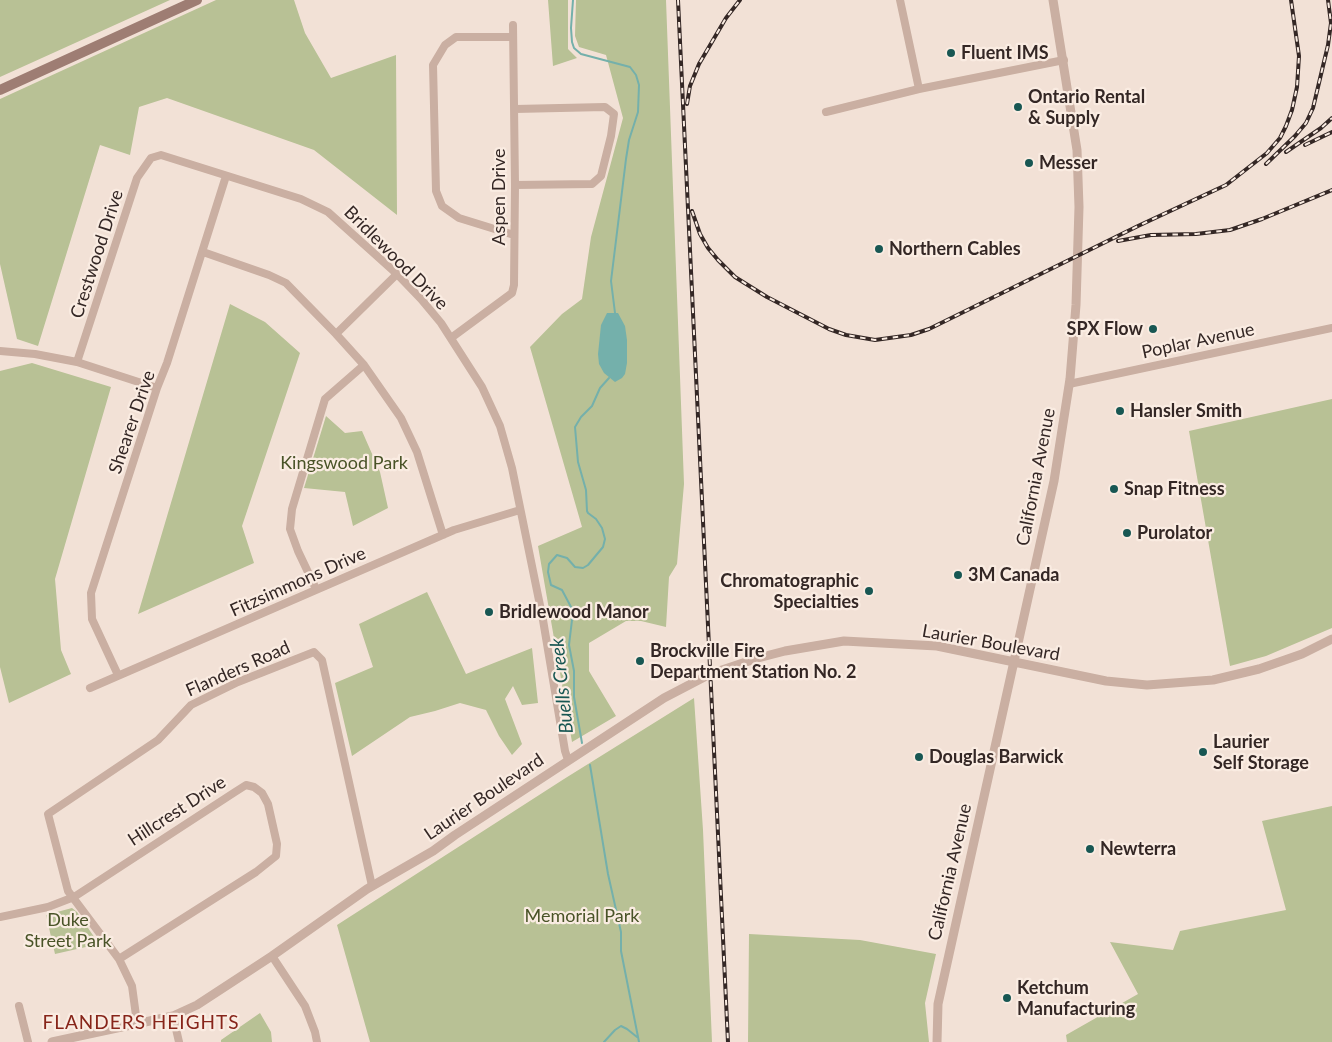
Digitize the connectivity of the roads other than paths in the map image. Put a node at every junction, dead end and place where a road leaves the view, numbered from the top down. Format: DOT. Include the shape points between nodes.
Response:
graph roads {
  1 [pos="197,0"];
  2 [pos="900,0"];
  3 [pos="1053,0"];
  4 [pos="513,25"];
  5 [pos="513,37"];
  6 [pos="1064,60"];
  7 [pos="919,89"];
  8 [pos="0,90"];
  9 [pos="515,109"];
  10 [pos="826,112"];
  11 [pos="151,158"];
  12 [pos="226,176"];
  13 [pos="515,185"];
  14 [pos="514,235"];
  15 [pos="203,252"];
  16 [pos="397,274"];
  17 [pos="1332,328"];
  18 [pos="336,334"];
  19 [pos="451,338"];
  20 [pos="0,351"];
  21 [pos="77,362"];
  22 [pos="364,365"];
  23 [pos="1069,384"];
  24 [pos="157,388"];
  25 [pos="520,510"];
  26 [pos="443,535"];
  27 [pos="316,590"];
  28 [pos="1332,639"];
  29 [pos="1014,662"];
  30 [pos="118,675"];
  31 [pos="90,688"];
  32 [pos="568,760"];
  33 [pos="372,886"];
  34 [pos="74,897"];
  35 [pos="0,917"];
  36 [pos="272,956"];
  37 [pos="119,958"];
  38 [pos="19,1006"];
  39 [pos="173,1016"];
  40 [pos="137,1023"];
  41 [pos="89,1038"];
  42 [pos="28,1042"];
  43 [pos="52,1042"];
  44 [pos="179,1042"];
  45 [pos="317,1042"];
  46 [pos="937,1042"];
  1 -- 8 [label="main road"];
  2 -- 7 [label="street"];
  3 -- 6 [label="street, California Avenue"];
  4 -- 5 [label="street, Aspen Drive"];
  5 -- 9 [label="street, Aspen Drive"];
  5 -- 14 [label="street" via="456,37 445,46 433,65 436,191 442,206 459,218"];
  6 -- 7 [label="street"];
  6 -- 23 [label="street, California Avenue" via="1077,150 1079,207 1076,306"];
  7 -- 10 [label="street"];
  9 -- 13 [label="street, Aspen Drive"];
  9 -- 13 [label="street" via="606,107 614,114 601,176 592,184"];
  11 -- 12 [label="street, Bridlewood Drive" via="161,156"];
  11 -- 21 [label="street, Crestwood Drive" via="138,178"];
  12 -- 15 [label="street, Shearer Drive"];
  12 -- 16 [label="street, Bridlewood Drive" via="301,199 328,212"];
  13 -- 14 [label="street, Aspen Drive"];
  14 -- 19 [label="street, Aspen Drive" via="515,280 512,293"];
  15 -- 18 [label="street" via="286,284"];
  15 -- 24 [label="street, Shearer Drive"];
  16 -- 18 [label="street"];
  16 -- 19 [label="street, Bridlewood Drive"];
  17 -- 23 [label="street, Poplar Avenue"];
  18 -- 22 [label="street"];
  19 -- 25 [label="street, Bridlewood Drive" via="482,387 500,426"];
  20 -- 21 [label="street"];
  21 -- 24 [label="street"];
  22 -- 26 [label="street" via="405,426 417,452"];
  22 -- 27 [label="street" via="325,399 292,509 290,529"];
  23 -- 29 [label="street, California Avenue" via="1054,481"];
  24 -- 30 [label="street, Shearer Drive" via="91,593 92,619"];
  25 -- 26 [label="street, Fitzsimmons Drive"];
  25 -- 32 [label="street, Bridlewood Drive"];
  26 -- 27 [label="street, Fitzsimmons Drive"];
  27 -- 30 [label="street, Fitzsimmons Drive"];
  28 -- 29 [label="street, Laurier Boulevard" via="1259,669 1213,680 1187,682 1132,685"];
  29 -- 32 [label="street, Laurier Boulevard" via="937,646 844,642 785,651 710,674 664,698"];
  29 -- 46 [label="street, California Avenue" via="938,1004"];
  30 -- 31 [label="street, Fitzsimmons Drive"];
  32 -- 33 [label="street, Laurier Boulevard" via="433,851"];
  33 -- 34 [label="street, Flanders Road" via="322,660 314,652 238,682 191,705 158,740 48,814 68,890"];
  33 -- 36 [label="street, Laurier Boulevard"];
  34 -- 35 [label="street" via="48,907"];
  34 -- 37 [label="street, Flanders Road"];
  34 -- 37 [label="street, Hillcrest Drive" via="246,785 262,794 268,804 278,844 276,856 249,877"];
  36 -- 39 [label="street, Laurier Boulevard" via="197,1005"];
  36 -- 45 [label="street" via="305,1006"];
  37 -- 40 [label="street, Flanders Road" via="132,986"];
  38 -- 42 [label="street"];
  39 -- 40 [label="street, Laurier Boulevard"];
  39 -- 44 [label="street"];
  40 -- 41 [label="street, Laurier Boulevard"];
  41 -- 43 [label="street, Laurier Boulevard"];
}
